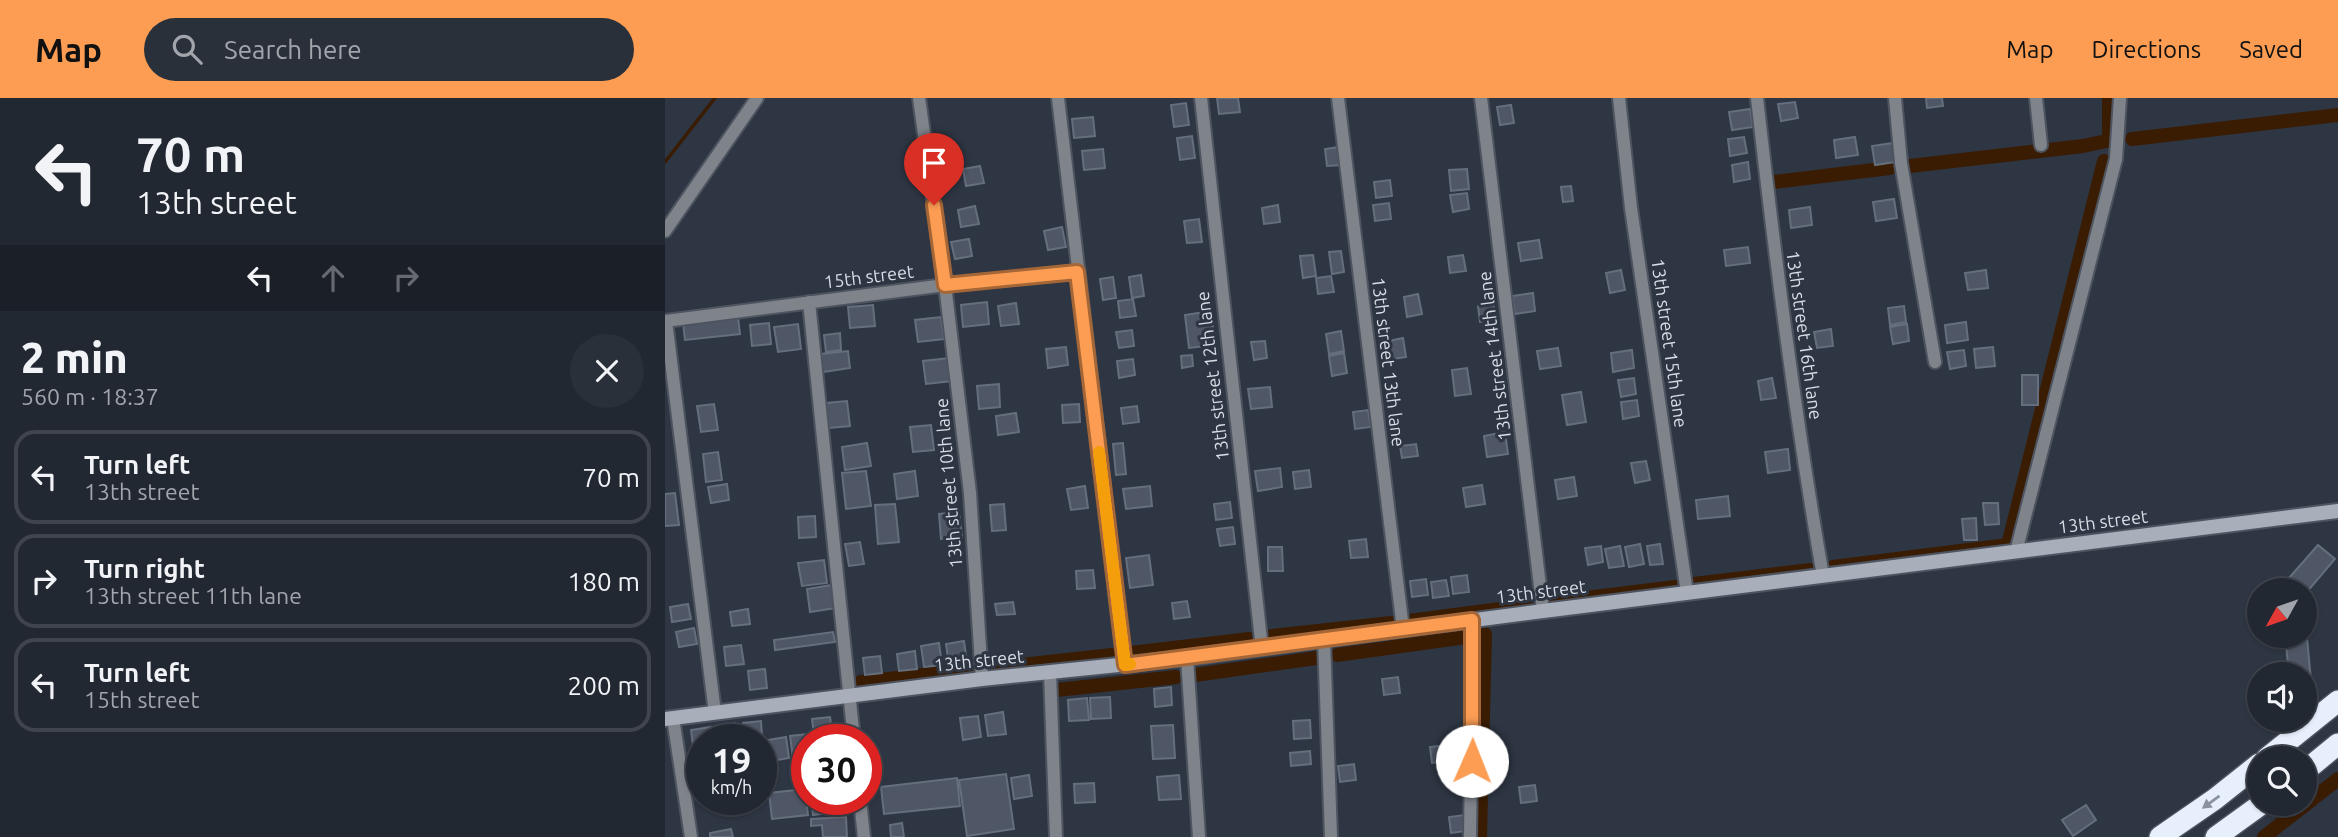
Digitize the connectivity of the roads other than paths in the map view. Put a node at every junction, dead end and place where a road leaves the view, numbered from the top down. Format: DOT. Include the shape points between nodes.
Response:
graph roads {
  1 [pos="757,98"];
  2 [pos="919,98"];
  3 [pos="1058,98"];
  4 [pos="1201,98"];
  5 [pos="1338,98"];
  6 [pos="1481,98"];
  7 [pos="1619,98"];
  8 [pos="1757,98"];
  9 [pos="1895,98"];
  10 [pos="2036,98"];
  11 [pos="2120,98"];
  12 [pos="2041,145"];
  13 [pos="665,231"];
  14 [pos="1077,272"];
  15 [pos="945,285"];
  16 [pos="809,302"];
  17 [pos="665,321"];
  18 [pos="1935,362"];
  19 [pos="2338,511"];
  20 [pos="2016,552"];
  21 [pos="1823,576"];
  22 [pos="1687,593"];
  23 [pos="1543,611"];
  24 [pos="1472,620"];
  25 [pos="1403,629"];
  26 [pos="1324,640"];
  27 [pos="1262,649"];
  28 [pos="1187,658"];
  29 [pos="1125,665"];
  30 [pos="1049,673"];
  31 [pos="982,679"];
  32 [pos="850,694"];
  33 [pos="2338,701"];
  34 [pos="715,713"];
  35 [pos="669,719"];
  36 [pos="853,724"];
  37 [pos="2338,744"];
  38 [pos="2282,746"];
  39 [pos="2317,761"];
  40 [pos="2247,774"];
  41 [pos="862,815"];
  42 [pos="2247,815"];
  43 [pos="691,837"];
  44 [pos="864,837"];
  45 [pos="1056,837"];
  46 [pos="1199,837"];
  47 [pos="1331,837"];
  48 [pos="1470,837"];
  49 [pos="2160,837"];
  50 [pos="2216,837"];
  1 -- 13 [label="street"];
  2 -- 15 [label="street, 13th street 10th lane"];
  3 -- 14 [label="street"];
  4 -- 27 [label="street, 13th street 12th lane"];
  5 -- 25 [label="street, 13th street 13th lane"];
  6 -- 23 [label="street, 13th street 14th lane"];
  7 -- 22 [label="street, 13th street 15th lane"];
  8 -- 21 [label="street, 13th street 16th lane" via="1806,481"];
  9 -- 18 [label="street" via="1901,163"];
  10 -- 12 [label="street"];
  11 -- 20 [label="street" via="2116,159"];
  14 -- 15 [label="street, 15th street"];
  14 -- 29 [label="street"];
  15 -- 16 [label="street, 15th street"];
  15 -- 31 [label="street, 13th street 10th lane" via="970,494"];
  16 -- 17 [label="street, 15th street"];
  16 -- 32 [label="street"];
  17 -- 34 [label="street"];
  19 -- 20 [label="street, 13th street"];
  20 -- 21 [label="street, 13th street"];
  21 -- 22 [label="street, 13th street"];
  22 -- 23 [label="street, 13th street"];
  23 -- 24 [label="street, 13th street"];
  24 -- 25 [label="street, 13th street"];
  24 -- 48 [label="street"];
  25 -- 26 [label="street, 13th street"];
  26 -- 27 [label="street, 13th street"];
  26 -- 47 [label="street"];
  27 -- 28 [label="street, 13th street"];
  28 -- 29 [label="street, 13th street"];
  28 -- 46 [label="street"];
  29 -- 30 [label="street, 13th street"];
  30 -- 31 [label="street, 13th street"];
  30 -- 45 [label="street"];
  31 -- 32 [label="street, 13th street"];
  32 -- 34 [label="street, 13th street"];
  32 -- 36 [label="street"];
  33 -- 38 [label="highway"];
  34 -- 35 [label="street, 13th street"];
  35 -- 43 [label="street"];
  37 -- 39 [label="highway"];
  40 -- 49 [label="highway, one-way"];
  41 -- 44 [label="street"];
  42 -- 50 [label="highway"];
}
